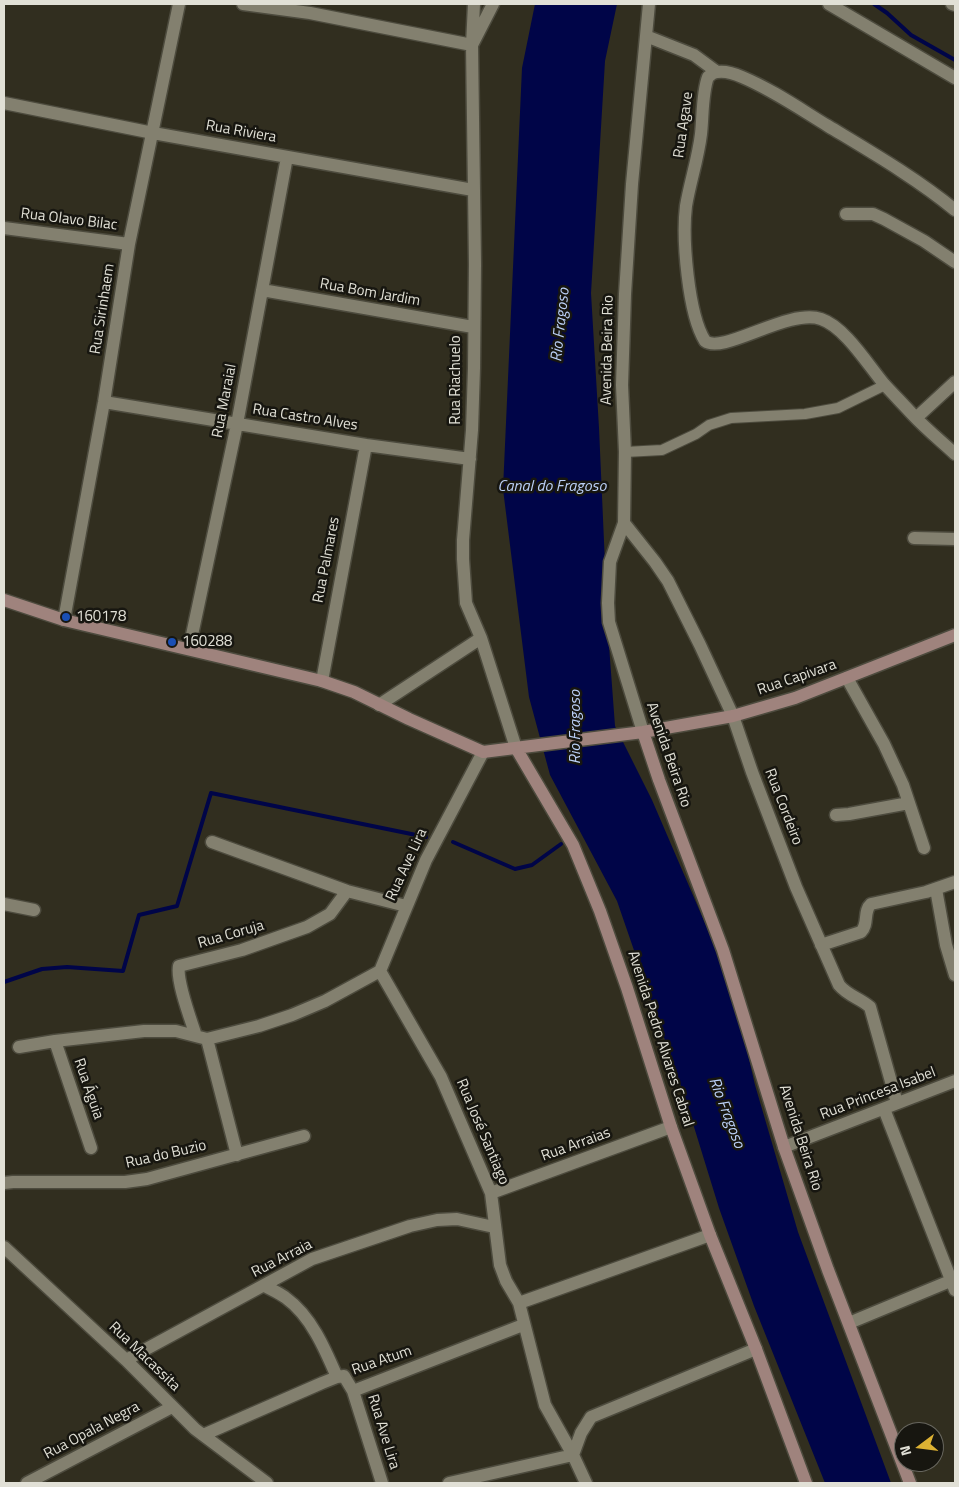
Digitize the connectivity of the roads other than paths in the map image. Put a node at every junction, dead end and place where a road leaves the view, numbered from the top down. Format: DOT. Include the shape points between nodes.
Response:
graph roads {
  1 [pos="179,4"];
  2 [pos="243,4"];
  3 [pos="474,4"];
  4 [pos="493,4"];
  5 [pos="648,4"];
  6 [pos="829,4"];
  7 [pos="311,8"];
  8 [pos="646,36"];
  9 [pos="472,45"];
  10 [pos="717,72"];
  11 [pos="955,78"];
  12 [pos="4,103"];
  13 [pos="153,133"];
  14 [pos="287,157"];
  15 [pos="473,190"];
  16 [pos="955,210"];
  17 [pos="846,214"];
  18 [pos="4,228"];
  19 [pos="129,244"];
  20 [pos="955,262"];
  21 [pos="262,290"];
  22 [pos="473,327"];
  23 [pos="955,382"];
  24 [pos="885,385"];
  25 [pos="104,402"];
  26 [pos="916,418"];
  27 [pos="237,424"];
  28 [pos="366,445"];
  29 [pos="624,452"];
  30 [pos="955,454"];
  31 [pos="470,459"];
  32 [pos="624,523"];
  33 [pos="914,538"];
  34 [pos="955,540"];
  35 [pos="4,600"];
  36 [pos="64,620"];
  37 [pos="955,635"];
  38 [pos="481,638"];
  39 [pos="190,649"];
  40 [pos="847,678"];
  41 [pos="322,681"];
  42 [pos="379,705"];
  43 [pos="733,716"];
  44 [pos="642,732"];
  45 [pos="521,747"];
  46 [pos="483,752"];
  47 [pos="909,803"];
  48 [pos="836,815"];
  49 [pos="212,842"];
  50 [pos="924,848"];
  51 [pos="955,882"];
  52 [pos="936,889"];
  53 [pos="347,891"];
  54 [pos="4,904"];
  55 [pos="406,906"];
  56 [pos="34,910"];
  57 [pos="821,945"];
  58 [pos="380,971"];
  59 [pos="955,975"];
  60 [pos="201,1038"];
  61 [pos="55,1041"];
  62 [pos="19,1048"];
  63 [pos="955,1081"];
  64 [pos="897,1103"];
  65 [pos="884,1109"];
  66 [pos="671,1127"];
  67 [pos="304,1136"];
  68 [pos="784,1147"];
  69 [pos="91,1148"];
  70 [pos="237,1156"];
  71 [pos="4,1183"];
  72 [pos="491,1194"];
  73 [pos="494,1227"];
  74 [pos="710,1235"];
  75 [pos="4,1246"];
  76 [pos="954,1283"];
  77 [pos="265,1286"];
  78 [pos="519,1303"];
  79 [pos="849,1322"];
  80 [pos="523,1325"];
  81 [pos="756,1348"];
  82 [pos="126,1360"];
  83 [pos="337,1377"];
  84 [pos="353,1391"];
  85 [pos="172,1407"];
  86 [pos="203,1435"];
  87 [pos="573,1455"];
  88 [pos="27,1483"];
  89 [pos="267,1483"];
  90 [pos="382,1483"];
  91 [pos="449,1483"];
  92 [pos="586,1483"];
  93 [pos="806,1483"];
  94 [pos="910,1483"];
  1 -- 13 [label="street, Rua Sirinhaem"];
  2 -- 7 [label="street"];
  3 -- 9 [label="street, Rua Riachuelo"];
  4 -- 9 [label="street"];
  5 -- 8 [label="street, Avenida Beira Rio"];
  6 -- 11 [label="street"];
  7 -- 9 [label="street"];
  8 -- 10 [label="street" via="694,55"];
  8 -- 29 [label="street, Avenida Beira Rio" via="625,294"];
  9 -- 15 [label="street, Rua Riachuelo"];
  10 -- 16 [label="street" via="742,77 790,102"];
  10 -- 24 [label="street, Rua Agave" via="711,74 706,83 685,230 692,299 704,342 711,345 734,340 788,320 814,317 839,331"];
  12 -- 13 [label="street, Rua Riviera"];
  13 -- 14 [label="street, Rua Riviera"];
  13 -- 19 [label="street, Rua Sirinhaem"];
  14 -- 15 [label="street, Rua Riviera"];
  14 -- 21 [label="street, Rua Maraial"];
  15 -- 22 [label="street, Rua Riachuelo"];
  17 -- 20 [label="street" via="873,214"];
  18 -- 19 [label="street, Rua Olavo Bilac"];
  19 -- 25 [label="street, Rua Sirinhaem"];
  21 -- 22 [label="street, Rua Bom Jardim"];
  21 -- 27 [label="street, Rua Maraial"];
  22 -- 31 [label="street, Rua Riachuelo"];
  23 -- 26 [label="street"];
  24 -- 26 [label="street"];
  24 -- 29 [label="street" via="838,408 805,414 731,418 709,425 662,450"];
  25 -- 27 [label="street, Rua Castro Alves"];
  25 -- 36 [label="street, Rua Sirinhaem"];
  26 -- 30 [label="street"];
  27 -- 28 [label="street, Rua Castro Alves"];
  27 -- 39 [label="street, Rua Maraial"];
  28 -- 31 [label="street, Rua Castro Alves"];
  28 -- 41 [label="street, Rua Palmares"];
  29 -- 32 [label="street, Avenida Beira Rio"];
  31 -- 38 [label="street, Rua Riachuelo" via="463,559 466,603"];
  32 -- 43 [label="street, Rua Cordeiro" via="668,581"];
  32 -- 44 [label="street, Avenida Beira Rio" via="610,562 609,622"];
  33 -- 34 [label="street"];
  35 -- 36 [label="main road"];
  36 -- 39 [label="main road"];
  37 -- 40 [label="main road, Rua Capivara"];
  38 -- 42 [label="street"];
  38 -- 45 [label="street, Rua Riachuelo"];
  39 -- 41 [label="main road"];
  40 -- 43 [label="main road, Rua Capivara"];
  40 -- 47 [label="street" via="884,744"];
  41 -- 42 [label="main road"];
  42 -- 46 [label="main road"];
  43 -- 44 [label="main road, Rua Capivara"];
  43 -- 57 [label="street, Rua Cordeiro" via="779,843"];
  44 -- 45 [label="main road"];
  44 -- 68 [label="main road, Avenida Beira Rio" via="723,950"];
  45 -- 46 [label="main road"];
  45 -- 66 [label="main road, Avenida Pedro Alvares Cabral" via="573,845 600,911"];
  46 -- 55 [label="street, Rua Ave Lira" via="436,839"];
  47 -- 48 [label="street"];
  47 -- 50 [label="street"];
  49 -- 53 [label="street"];
  51 -- 52 [label="street"];
  52 -- 57 [label="street" via="871,904 866,908 865,928 861,932"];
  52 -- 59 [label="street"];
  53 -- 55 [label="street"];
  53 -- 60 [label="street, Rua Coruja" via="330,914 307,927 242,950 179,966 182,991"];
  54 -- 56 [label="street"];
  55 -- 58 [label="street, Rua Ave Lira"];
  57 -- 64 [label="street, Rua Cordeiro" via="839,985 847,994 870,1007"];
  58 -- 60 [label="street" via="292,1015 259,1026"];
  58 -- 72 [label="street, Rua José Santiago" via="441,1077"];
  60 -- 61 [label="street" via="176,1031 144,1031"];
  60 -- 70 [label="street"];
  61 -- 62 [label="street"];
  61 -- 69 [label="street, Rua Águia"];
  63 -- 64 [label="street, Rua Princesa Isabel"];
  64 -- 65 [label="street, Rua Princesa Isabel"];
  65 -- 68 [label="street, Rua Princesa Isabel"];
  65 -- 76 [label="street"];
  66 -- 72 [label="street, Rua Arraias"];
  66 -- 74 [label="main road, Avenida Pedro Alvares Cabral"];
  67 -- 70 [label="street, Rua do Buzio"];
  68 -- 79 [label="main road, Avenida Beira Rio"];
  70 -- 71 [label="street, Rua do Buzio" via="125,1182"];
  72 -- 73 [label="street, Rua José Santiago"];
  73 -- 77 [label="street, Rua Arraia" via="457,1219 410,1226 306,1262"];
  73 -- 78 [label="street, Rua José Santiago" via="503,1274"];
  74 -- 78 [label="street"];
  74 -- 81 [label="main road, Avenida Pedro Alvares Cabral"];
  75 -- 82 [label="street, Rua Macassita"];
  76 -- 79 [label="street"];
  77 -- 82 [label="street, Rua Arraia"];
  77 -- 83 [label="street" via="286,1298 302,1314"];
  78 -- 80 [label="street, Rua José Santiago"];
  79 -- 94 [label="main road, Avenida Beira Rio"];
  80 -- 84 [label="street, Rua Atum"];
  80 -- 87 [label="street, Rua José Santiago" via="545,1405"];
  81 -- 87 [label="street" via="591,1417"];
  81 -- 93 [label="main road, Avenida Pedro Alvares Cabral"];
  82 -- 85 [label="street, Rua Macassita"];
  83 -- 84 [label="street, Rua Atum" via="344,1376"];
  83 -- 86 [label="street, Rua Atum"];
  84 -- 90 [label="street, Rua Ave Lira"];
  85 -- 86 [label="street, Rua Macassita"];
  85 -- 88 [label="street, Rua Opala Negra"];
  86 -- 89 [label="street, Rua Macassita"];
  87 -- 91 [label="street"];
  87 -- 92 [label="street, Rua José Santiago"];
}
